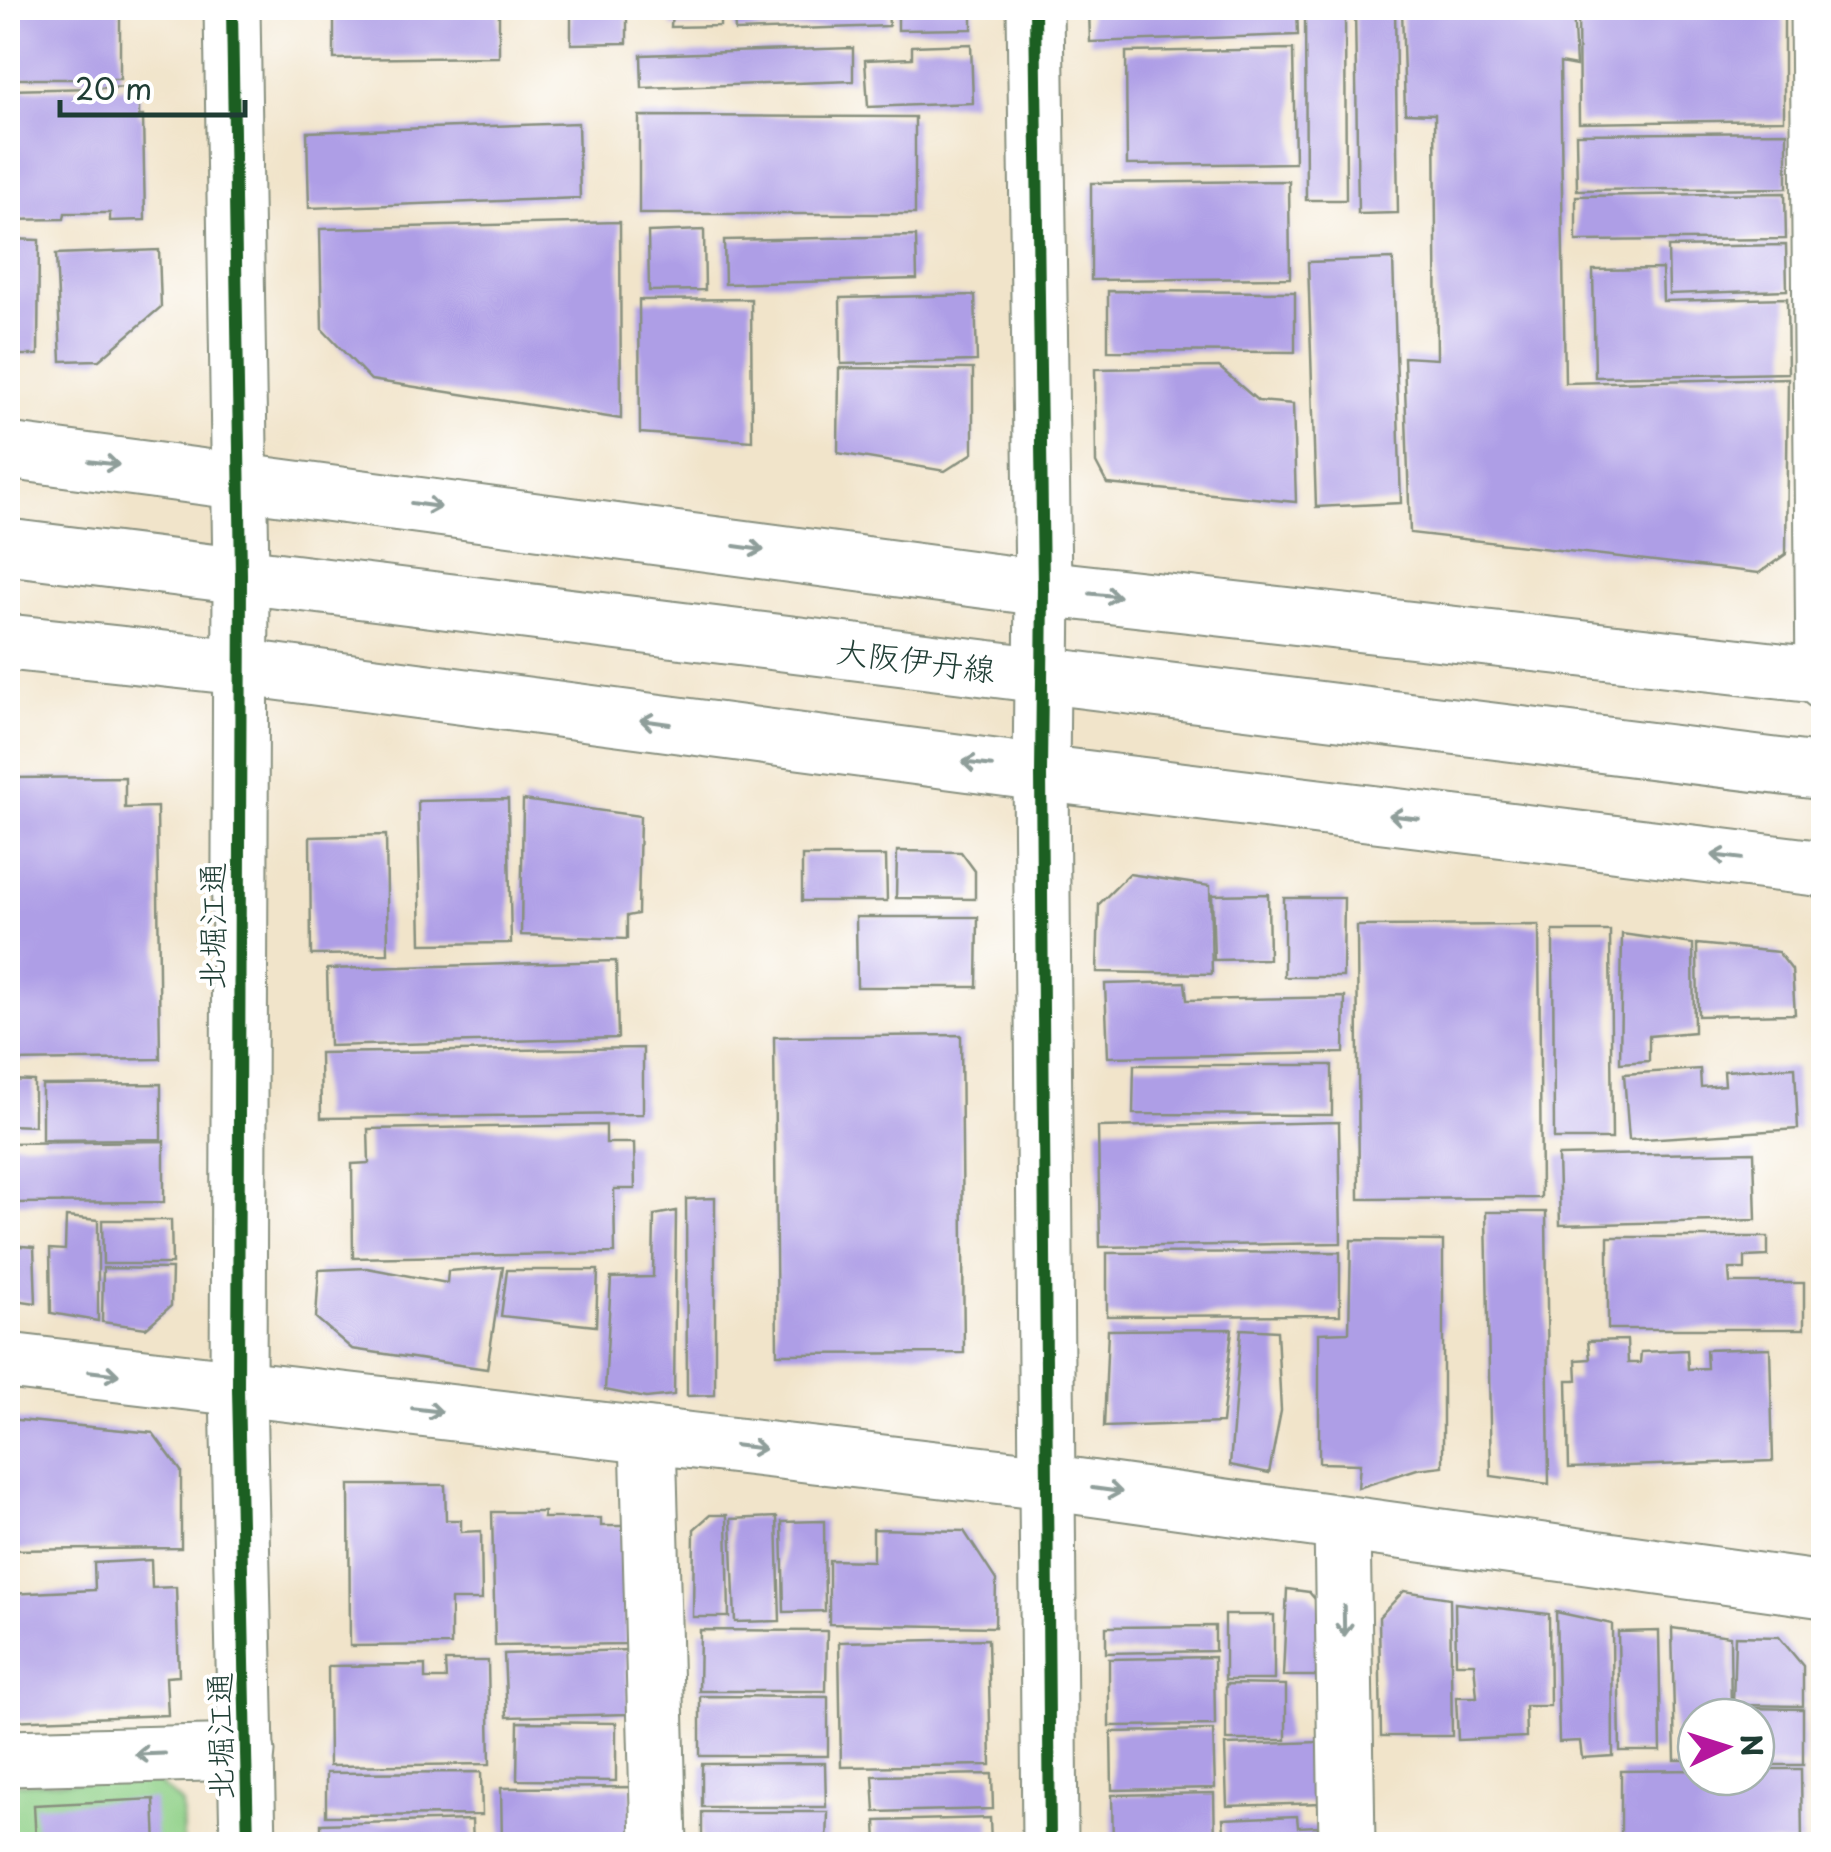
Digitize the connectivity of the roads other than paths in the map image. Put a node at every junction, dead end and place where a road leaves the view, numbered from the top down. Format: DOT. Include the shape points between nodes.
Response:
graph roads {
  1 [pos="232,8"];
  2 [pos="1035,8"];
  3 [pos="1818,8"];
  4 [pos="8,450"];
  5 [pos="238,479"];
  6 [pos="8,548"];
  7 [pos="241,574"];
  8 [pos="1043,588"];
  9 [pos="8,642"];
  10 [pos="239,667"];
  11 [pos="1043,675"];
  12 [pos="1823,679"];
  13 [pos="1824,772"];
  14 [pos="1042,773"];
  15 [pos="1824,869"];
  16 [pos="8,1361"];
  17 [pos="238,1389"];
  18 [pos="648,1436"];
  19 [pos="1046,1482"];
  20 [pos="1342,1524"];
  21 [pos="1824,1590"];
  22 [pos="247,1752"];
  23 [pos="8,1758"];
  24 [pos="248,1844"];
  25 [pos="660,1844"];
  26 [pos="1050,1844"];
  27 [pos="1347,1844"];
  1 -- 5 [label="street, 北堀江通"];
  2 -- 8 [label="street"];
  3 -- 12 [label="street"];
  4 -- 5 [label="street, one-way"];
  5 -- 7 [label="street, 北堀江通"];
  5 -- 8 [label="street, one-way"];
  6 -- 7 [label="street, 大阪伊丹線"];
  7 -- 10 [label="street, 北堀江通"];
  7 -- 11 [label="street, 大阪伊丹線"];
  8 -- 11 [label="street"];
  8 -- 12 [label="street, one-way"];
  9 -- 10 [label="street"];
  14 -- 10 [label="street, one-way"];
  10 -- 17 [label="street, 北堀江通"];
  11 -- 13 [label="street, 大阪伊丹線"];
  11 -- 14 [label="street"];
  15 -- 14 [label="street, one-way"];
  14 -- 19 [label="street"];
  16 -- 17 [label="street, one-way"];
  17 -- 18 [label="street, one-way"];
  17 -- 22 [label="street, 北堀江通"];
  18 -- 19 [label="street, one-way"];
  18 -- 25 [label="street"];
  19 -- 20 [label="street, one-way"];
  19 -- 26 [label="street"];
  20 -- 21 [label="street"];
  20 -- 27 [label="street, one-way"];
  22 -- 23 [label="street, one-way"];
  22 -- 24 [label="street, 北堀江通"];
}
